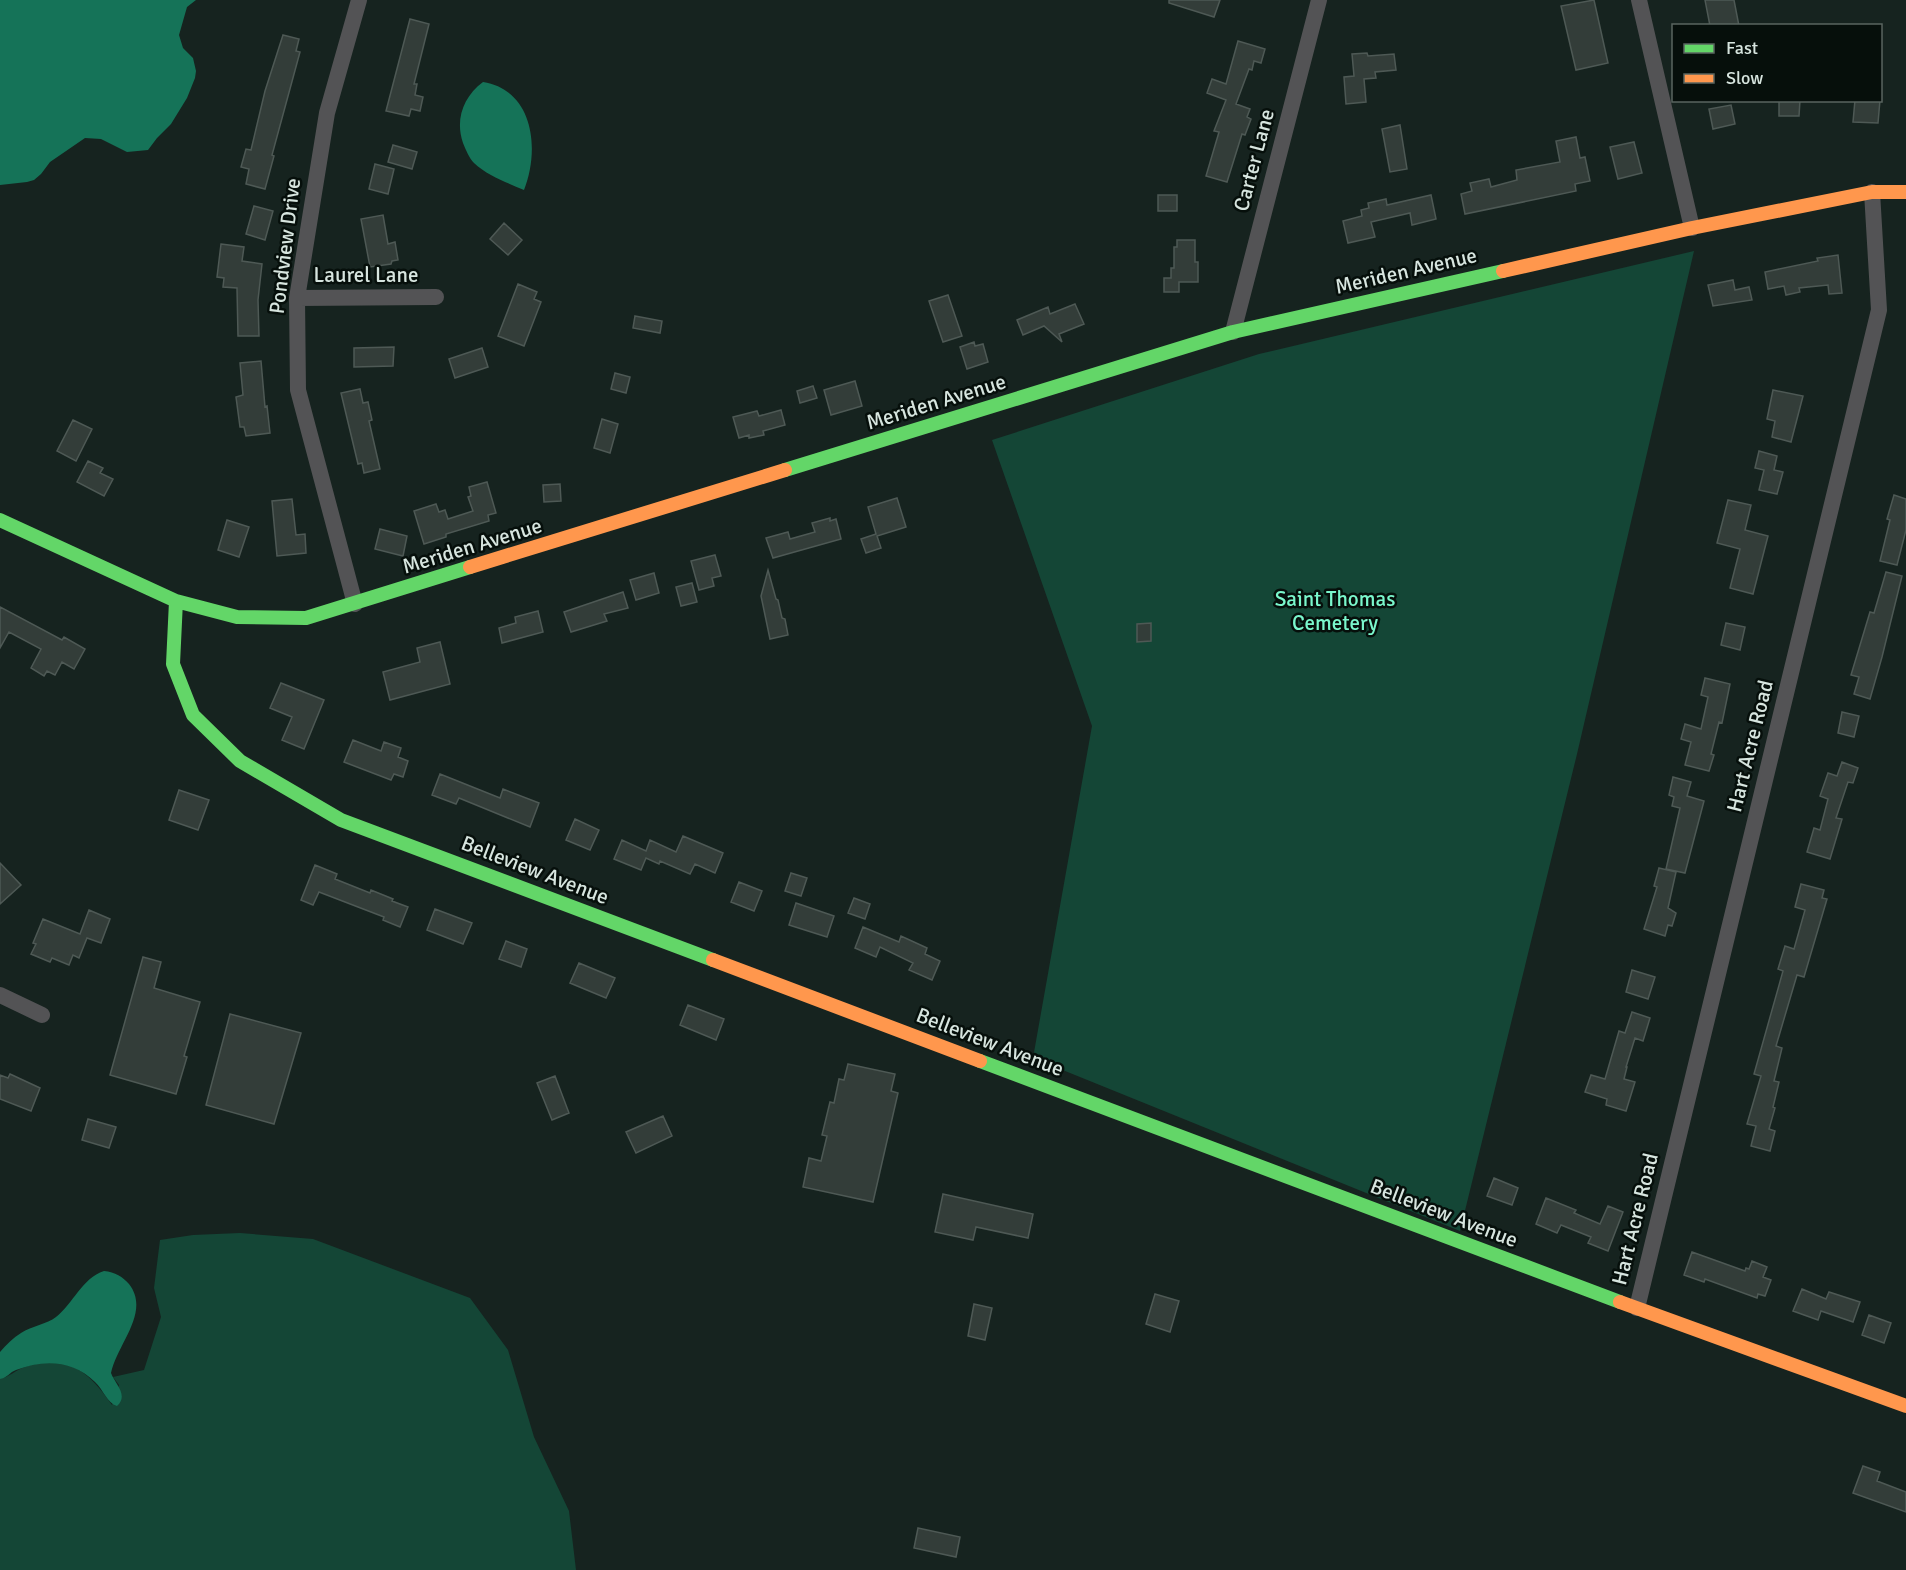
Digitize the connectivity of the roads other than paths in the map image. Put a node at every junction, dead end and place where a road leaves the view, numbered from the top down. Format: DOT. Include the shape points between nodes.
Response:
graph roads {
  1 [pos="359,0"];
  2 [pos="1319,0"];
  3 [pos="1639,0"];
  4 [pos="1872,192"];
  5 [pos="1906,192"];
  6 [pos="1692,228"];
  7 [pos="436,297"];
  8 [pos="297,298"];
  9 [pos="1233,332"];
  10 [pos="0,520"];
  11 [pos="176,601"];
  12 [pos="355,604"];
  13 [pos="0,995"];
  14 [pos="42,1015"];
  15 [pos="1636,1308"];
  16 [pos="1906,1406"];
  1 -- 8 [label="street, Pondview Drive" via="327,113"];
  2 -- 9 [label="street, Carter Lane"];
  3 -- 6 [label="street"];
  4 -- 5 [label="main road, Meriden Avenue"];
  4 -- 6 [label="main road, Meriden Avenue"];
  4 -- 15 [label="street, Hart Acre Road" via="1879,310"];
  6 -- 9 [label="main road, Meriden Avenue"];
  7 -- 8 [label="street, Laurel Lane"];
  8 -- 12 [label="street, Pondview Drive" via="298,390"];
  9 -- 12 [label="main road, Meriden Avenue"];
  10 -- 11 [label="main road, Meriden Avenue"];
  11 -- 12 [label="main road, Meriden Avenue" via="237,617 306,618"];
  11 -- 15 [label="main road, Belleview Avenue" via="173,664 193,715 240,761 341,820"];
  13 -- 14 [label="street"];
  15 -- 16 [label="main road, Belleview Avenue"];
}
